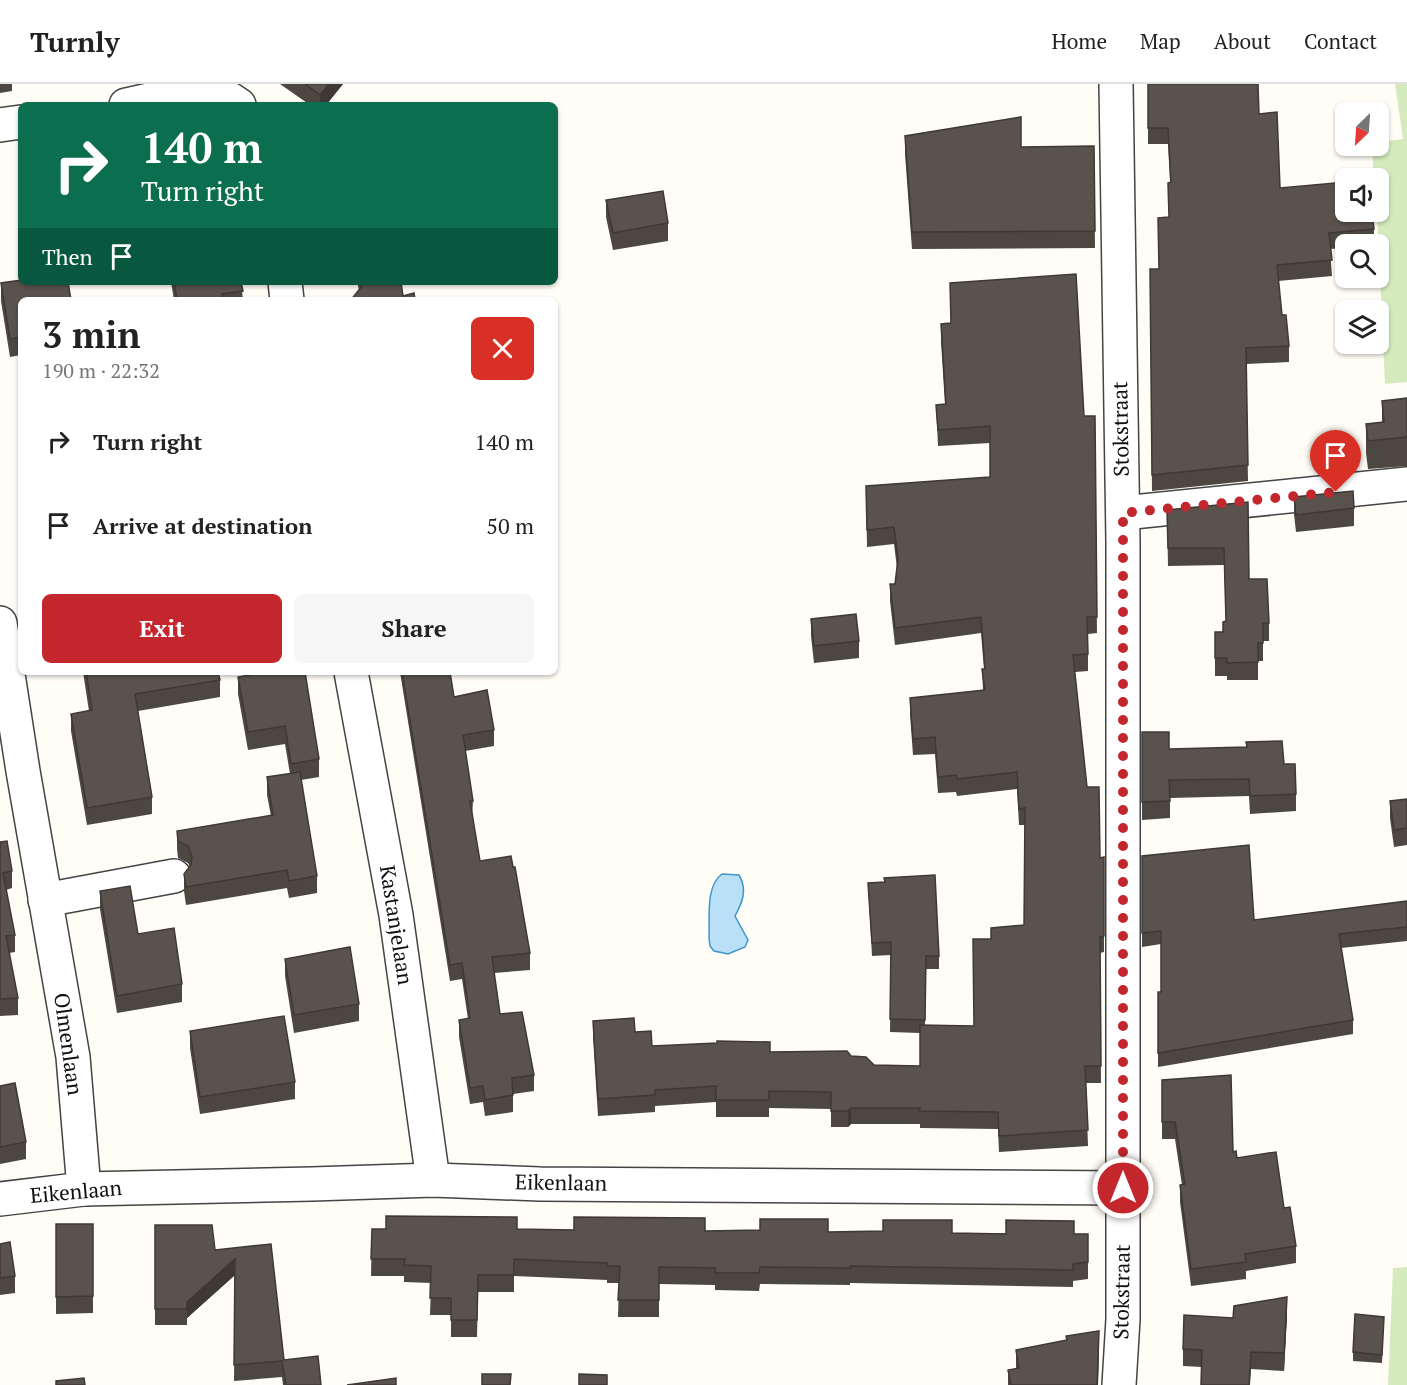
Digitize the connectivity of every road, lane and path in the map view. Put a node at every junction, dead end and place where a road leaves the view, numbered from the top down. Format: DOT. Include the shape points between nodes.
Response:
graph roads {
  1 [pos="1116,84"];
  2 [pos="140,102"];
  3 [pos="234,102"];
  4 [pos="18,122"];
  5 [pos="0,125"];
  6 [pos="1407,484"];
  7 [pos="1123,513"];
  8 [pos="0,623"];
  9 [pos="352,675"];
  10 [pos="11,773"];
  11 [pos="174,876"];
  12 [pos="45,900"];
  13 [pos="433,1180"];
  14 [pos="1123,1188"];
  15 [pos="84,1189"];
  16 [pos="0,1199"];
  17 [pos="1119,1385"];
  1 -- 7 [label="street, Stokstraat"];
  2 -- 3 [label="street" via="195,90"];
  4 -- 5 [label="street"];
  6 -- 7 [label="street"];
  7 -- 14 [label="street, Stokstraat"];
  8 -- 10 [label="street, Olmenlaan"];
  9 -- 13 [label="street, Kastanjelaan" via="396,915"];
  10 -- 12 [label="street, Olmenlaan"];
  11 -- 12 [label="street"];
  12 -- 15 [label="street, Olmenlaan" via="73,1057"];
  13 -- 14 [label="street, Eikenlaan"];
  13 -- 15 [label="street, Eikenlaan"];
  14 -- 17 [label="street, Stokstraat"];
  15 -- 16 [label="street, Eikenlaan"];
}
